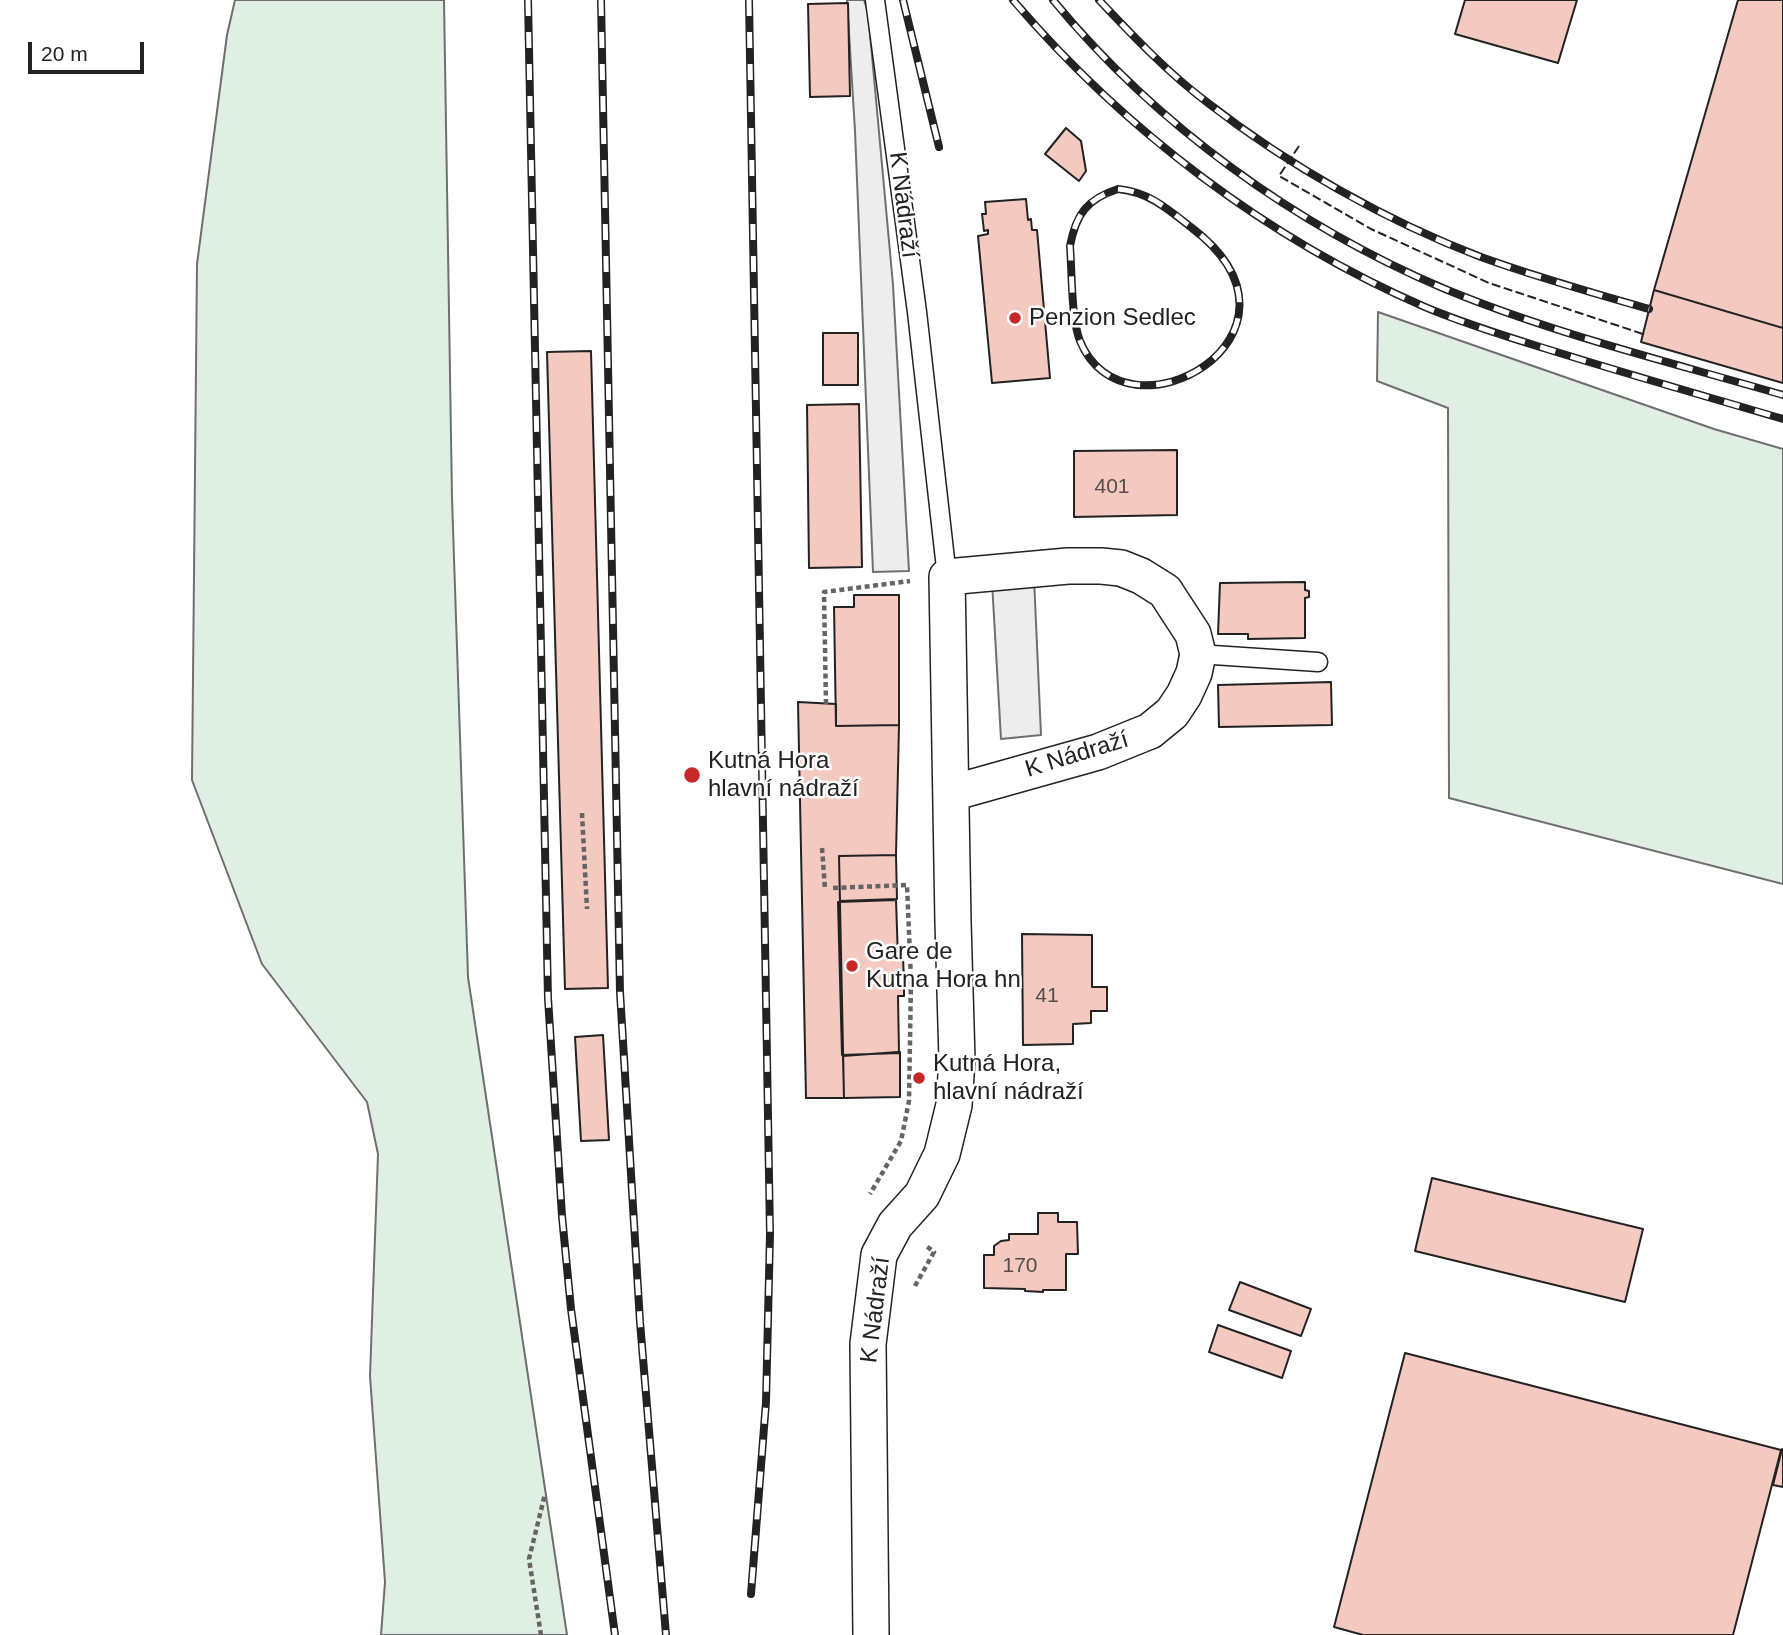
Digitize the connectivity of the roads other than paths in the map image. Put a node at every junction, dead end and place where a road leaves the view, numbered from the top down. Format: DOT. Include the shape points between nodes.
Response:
graph roads {
  1 [pos="875,0"];
  2 [pos="947,577"];
  3 [pos="1198,654"];
  4 [pos="1318,662"];
  5 [pos="952,793"];
  6 [pos="871,1635"];
  1 -- 2 [label="lane, K Nádraží"];
  2 -- 3 [label="street" via="1068,566 1121,568 1165,591 1193,634"];
  2 -- 5 [label="street, K Nádraží"];
  3 -- 4 [label="lane"];
  3 -- 5 [label="street, K Nádraží" via="1184,695 1172,713 1150,730 1098,752"];
  5 -- 6 [label="street, K Nádraží" via="958,1024 954,1105 942,1154 922,1195 895,1225 879,1255 867,1344"];
}
